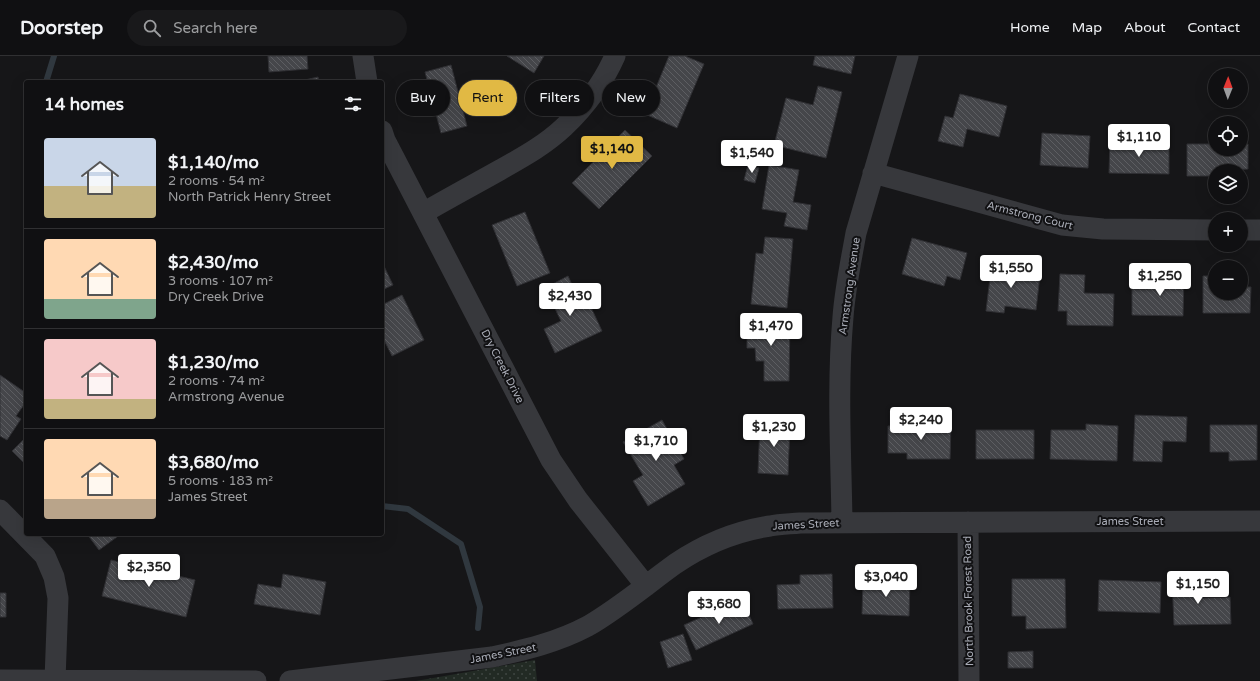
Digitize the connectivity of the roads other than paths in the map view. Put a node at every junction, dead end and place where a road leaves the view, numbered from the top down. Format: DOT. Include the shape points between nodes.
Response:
graph roads {
  1 [pos="363,56"];
  2 [pos="615,56"];
  3 [pos="908,56"];
  4 [pos="367,80"];
  5 [pos="384,137"];
  6 [pos="874,173"];
  7 [pos="423,213"];
  8 [pos="1208,230"];
  9 [pos="1248,230"];
  10 [pos="1260,230"];
  11 [pos="0,510"];
  12 [pos="1260,521"];
  13 [pos="842,522"];
  14 [pos="968,522"];
  15 [pos="24,535"];
  16 [pos="25,536"];
  17 [pos="646,586"];
  18 [pos="0,680"];
  19 [pos="55,680"];
  20 [pos="245,681"];
  21 [pos="290,681"];
  22 [pos="969,681"];
  1 -- 4 [label="street"];
  2 -- 7 [label="street" via="588,102 556,134 536,149"];
  3 -- 6 [label="street, Armstrong Avenue"];
  5 -- 7 [label="street, Dry Creek Drive"];
  6 -- 8 [label="street, Armstrong Court" via="1062,225 1103,229"];
  6 -- 13 [label="street, Armstrong Avenue" via="856,233 843,317 840,372"];
  7 -- 17 [label="street, Dry Creek Drive" via="551,460 578,500"];
  9 -- 10 [label="street"];
  11 -- 15 [label="street"];
  12 -- 14 [label="street, James Street"];
  13 -- 14 [label="street, James Street"];
  13 -- 17 [label="street, James Street" via="770,526 737,533 676,563"];
  14 -- 22 [label="street, North Brook Forest Road"];
  16 -- 19 [label="street" via="45,556 54,577 58,598"];
  17 -- 21 [label="street, James Street" via="586,627 551,642 515,652 492,657"];
  18 -- 19 [label="street"];
  19 -- 20 [label="street"];
}
